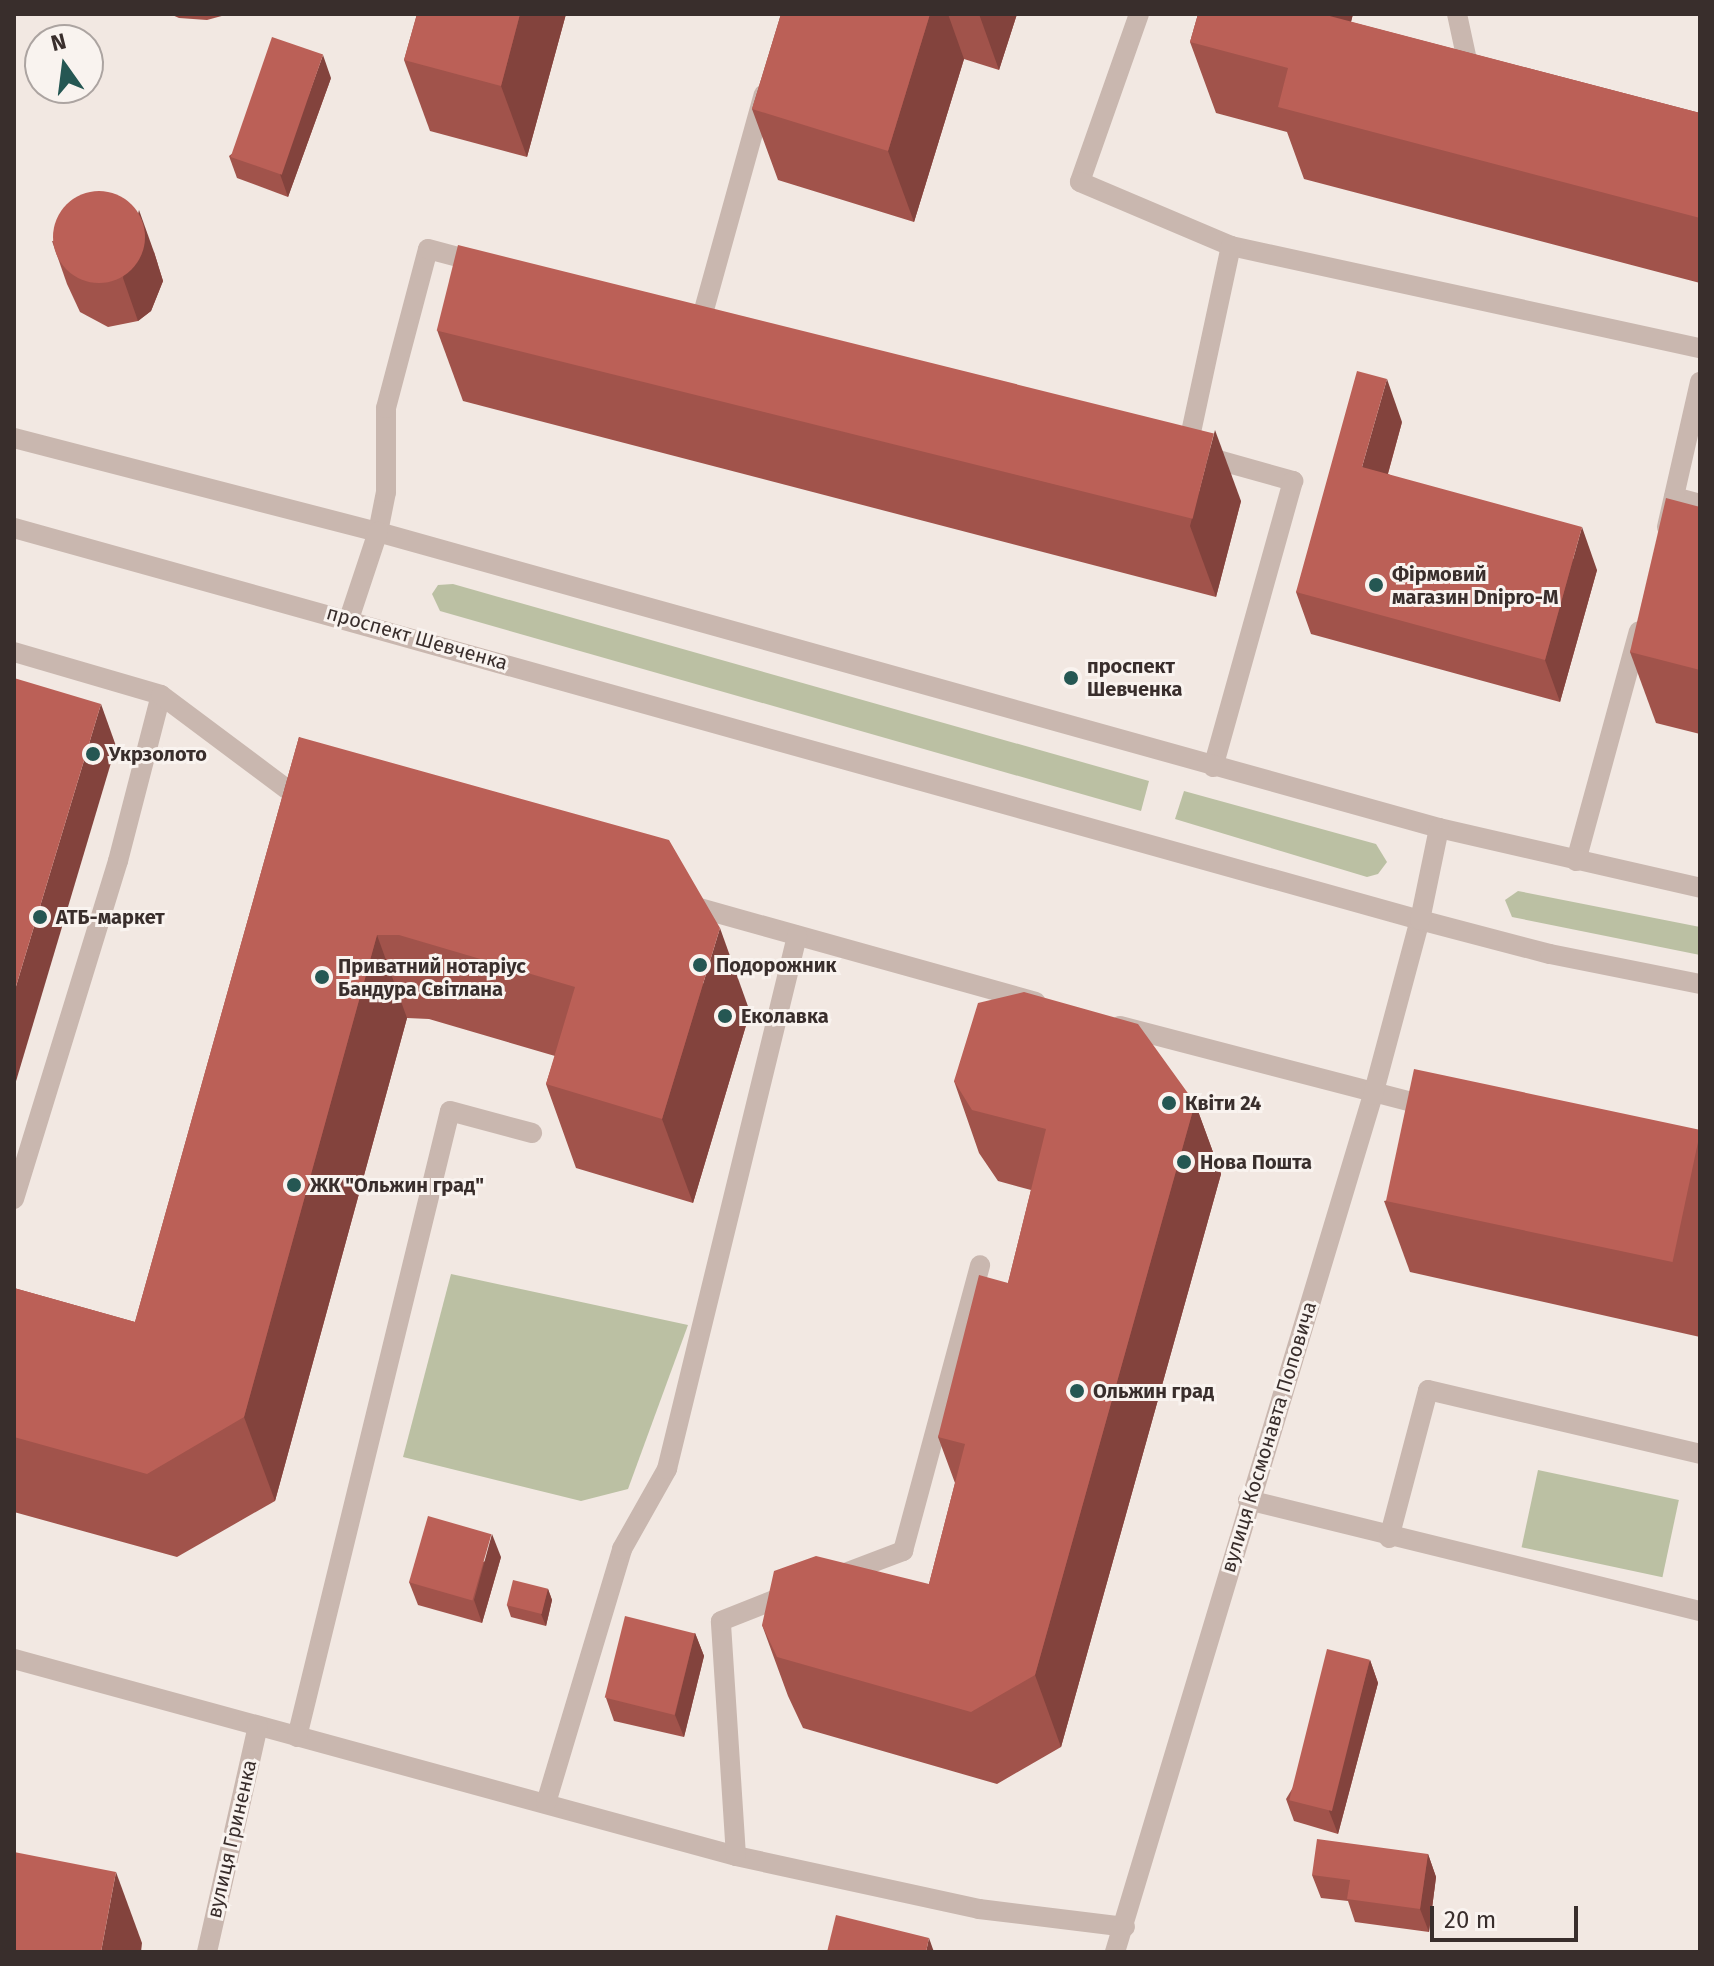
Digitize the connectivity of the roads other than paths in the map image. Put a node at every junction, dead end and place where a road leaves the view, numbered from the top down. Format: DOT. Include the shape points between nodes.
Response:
graph roads {
  1 [pos="1139,14"];
  2 [pos="1457,14"];
  3 [pos="1499,72"];
  4 [pos="770,75"];
  5 [pos="1231,246"];
  6 [pos="504,268"];
  7 [pos="702,317"];
  8 [pos="1700,348"];
  9 [pos="1700,382"];
  10 [pos="14,438"];
  11 [pos="1674,497"];
  12 [pos="1700,504"];
  13 [pos="14,528"];
  14 [pos="378,532"];
  15 [pos="1662,543"];
  16 [pos="1646,603"];
  17 [pos="349,619"];
  18 [pos="14,652"];
  19 [pos="161,695"];
  20 [pos="1213,767"];
  21 [pos="323,801"];
  22 [pos="1439,828"];
  23 [pos="1576,861"];
  24 [pos="1700,888"];
  25 [pos="659,897"];
  26 [pos="1420,920"];
  27 [pos="797,936"];
  28 [pos="1700,984"];
  29 [pos="1055,1007"];
  30 [pos="1100,1020"];
  31 [pos="1373,1095"];
  32 [pos="1451,1112"];
  33 [pos="532,1133"];
  34 [pos="14,1199"];
  35 [pos="980,1265"];
  36 [pos="1700,1454"];
  37 [pos="1248,1500"];
  38 [pos="1389,1538"];
  39 [pos="1700,1611"];
  40 [pos="14,1659"];
  41 [pos="258,1726"];
  42 [pos="297,1737"];
  43 [pos="546,1803"];
  44 [pos="736,1856"];
  45 [pos="1125,1927"];
  46 [pos="207,1952"];
  47 [pos="1115,1952"];
  1 -- 5 [label="street" via="1080,182"];
  2 -- 3 [label="street" via="1468,65"];
  4 -- 7 [label="street"];
  5 -- 8 [label="street"];
  5 -- 20 [label="street" via="1179,449 1293,481"];
  6 -- 14 [label="street" via="428,249 386,408 386,492"];
  9 -- 11 [label="street"];
  10 -- 14 [label="street"];
  11 -- 12 [label="street"];
  11 -- 15 [label="street"];
  13 -- 17 [label="street, проспект Шевченка"];
  14 -- 17 [label="street"];
  14 -- 20 [label="street"];
  16 -- 23 [label="street"];
  17 -- 26 [label="street, проспект Шевченка"];
  18 -- 19 [label="street"];
  19 -- 21 [label="street" via="292,793"];
  19 -- 34 [label="street" via="118,861"];
  20 -- 22 [label="street"];
  22 -- 23 [label="street"];
  22 -- 26 [label="street, вулиця Космонавта Поповича"];
  23 -- 24 [label="street"];
  25 -- 27 [label="street"];
  26 -- 28 [label="street, проспект Шевченка"];
  26 -- 31 [label="street, вулиця Космонавта Поповича"];
  27 -- 29 [label="street"];
  27 -- 43 [label="street" via="667,1469 622,1549"];
  30 -- 31 [label="street"];
  31 -- 32 [label="street"];
  31 -- 37 [label="street, вулиця Космонавта Поповича"];
  33 -- 42 [label="street" via="450,1111"];
  35 -- 44 [label="street" via="903,1551 721,1621"];
  36 -- 38 [label="street" via="1428,1390"];
  37 -- 38 [label="street"];
  37 -- 45 [label="street, вулиця Космонавта Поповича"];
  38 -- 39 [label="street"];
  40 -- 41 [label="street"];
  41 -- 42 [label="street"];
  41 -- 46 [label="street, вулиця Гриненка"];
  42 -- 43 [label="street"];
  43 -- 44 [label="street"];
  44 -- 45 [label="street" via="979,1909"];
  45 -- 47 [label="street, вулиця Космонавта Поповича"];
}
